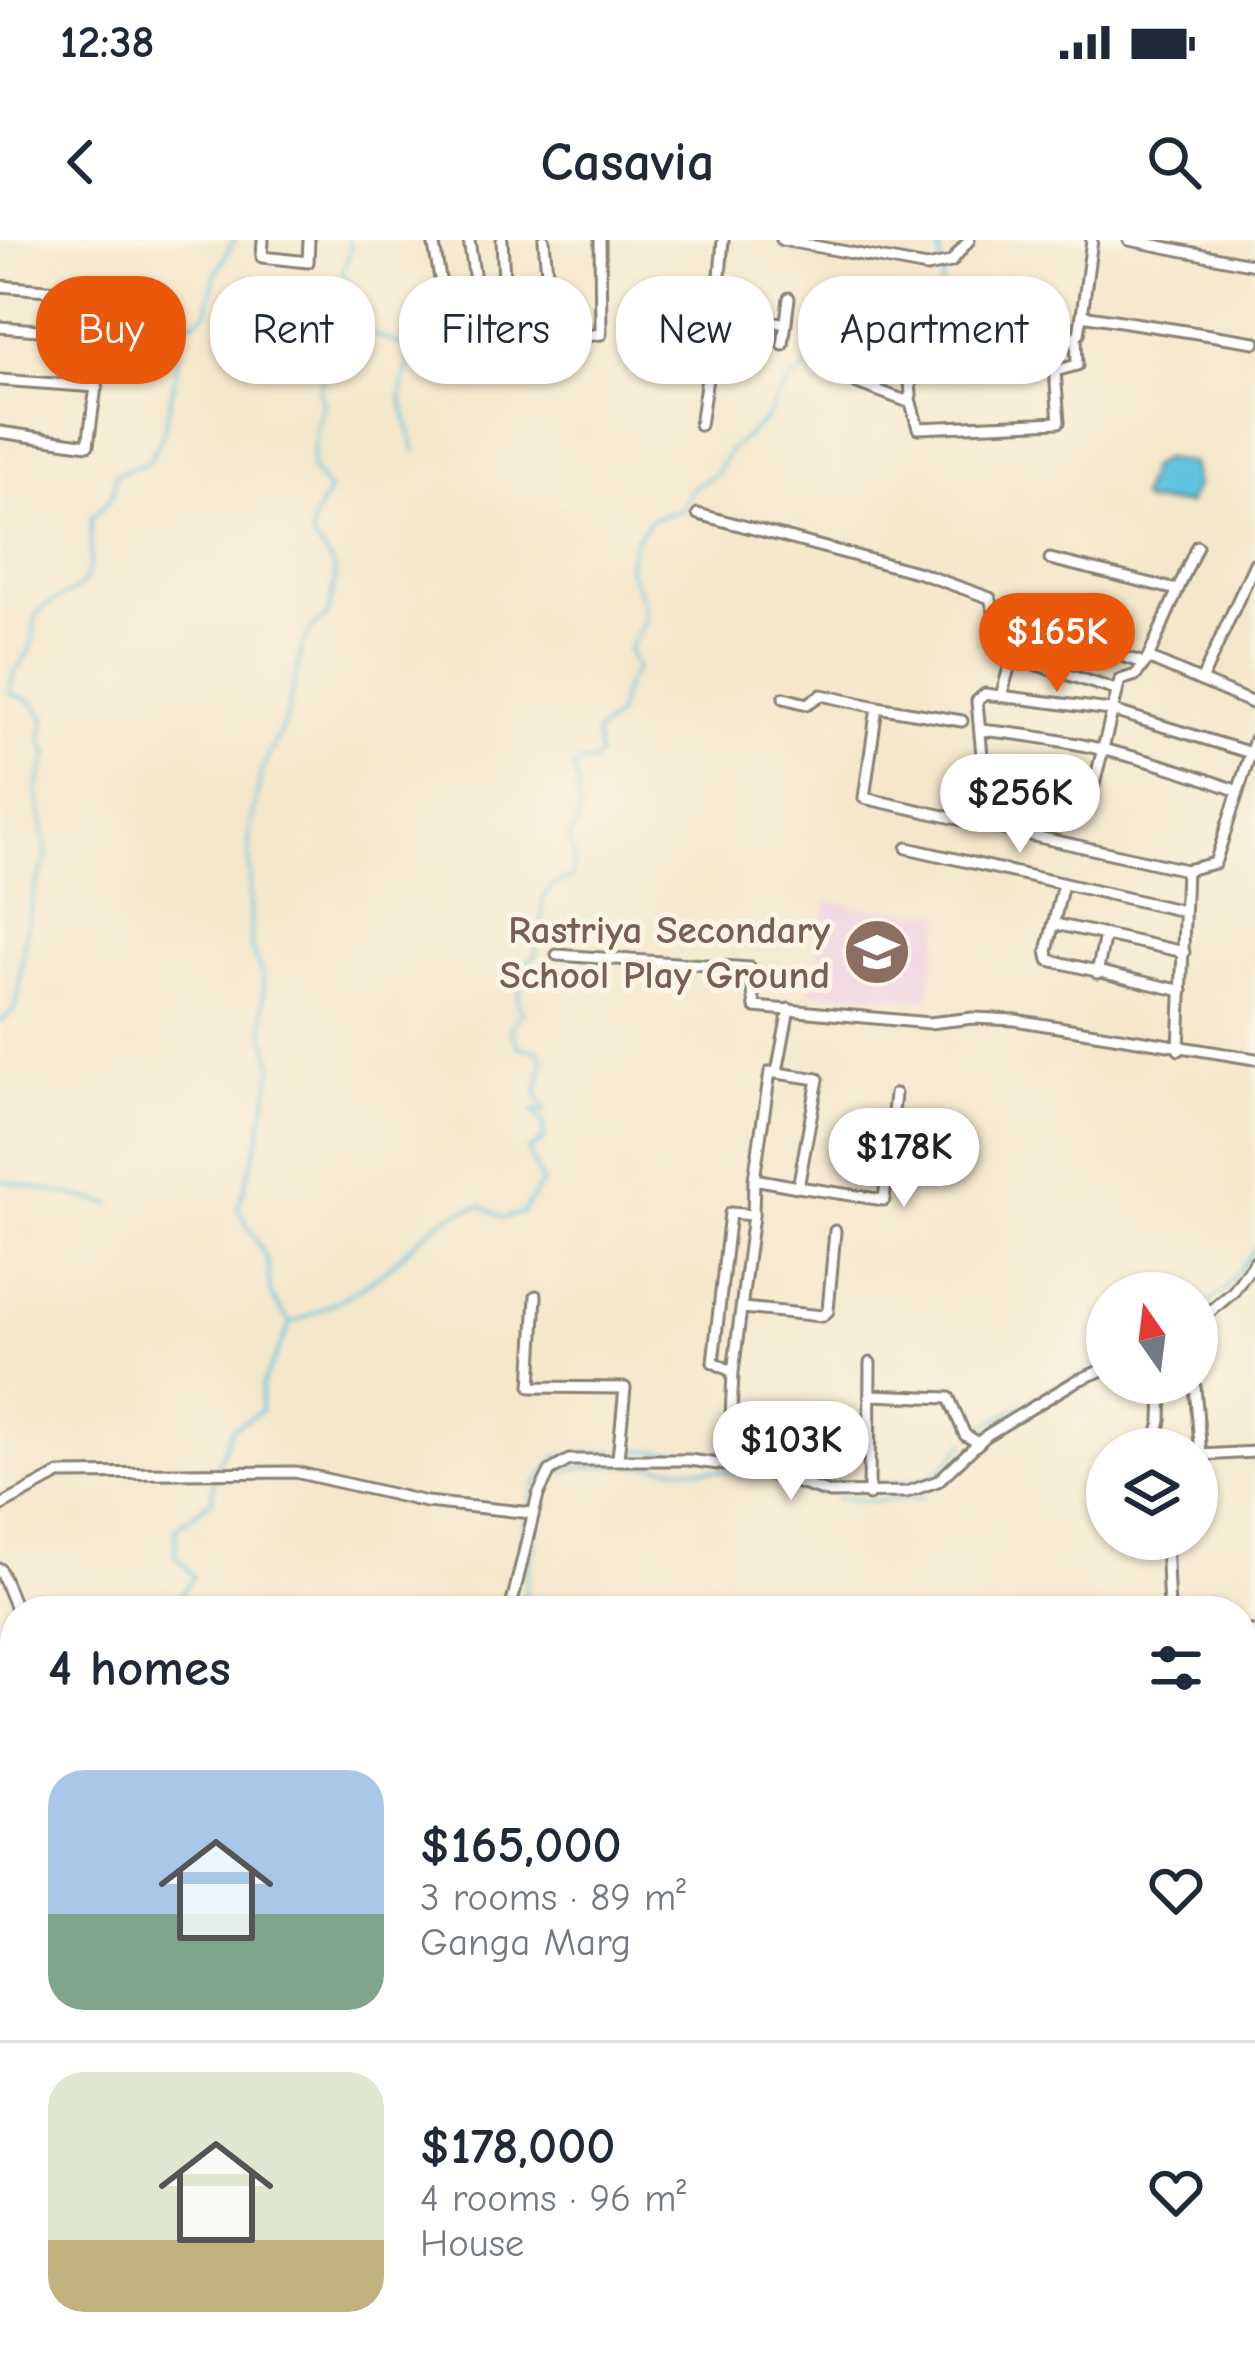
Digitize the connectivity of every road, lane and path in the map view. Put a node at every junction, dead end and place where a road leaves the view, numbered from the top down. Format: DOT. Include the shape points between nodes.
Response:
graph roads {
  1 [pos="263,240"];
  2 [pos="309,240"];
  3 [pos="433,240"];
  4 [pos="470,240"];
  5 [pos="502,240"];
  6 [pos="544,240"];
  7 [pos="600,240"];
  8 [pos="723,240"];
  9 [pos="782,240"];
  10 [pos="970,240"];
  11 [pos="1092,240"];
  12 [pos="1129,240"];
  13 [pos="1255,265"];
  14 [pos="440,276"];
  15 [pos="475,276"];
  16 [pos="504,276"];
  17 [pos="547,276"];
  18 [pos="720,276"];
  19 [pos="0,286"];
  20 [pos="36,289"];
  21 [pos="789,298"];
  22 [pos="1082,315"];
  23 [pos="774,322"];
  24 [pos="785,324"];
  25 [pos="0,327"];
  26 [pos="36,330"];
  27 [pos="592,333"];
  28 [pos="1076,338"];
  29 [pos="1255,342"];
  30 [pos="783,346"];
  31 [pos="0,380"];
  32 [pos="97,384"];
  33 [pos="706,384"];
  34 [pos="859,384"];
  35 [pos="97,387"];
  36 [pos="910,398"];
  37 [pos="700,425"];
  38 [pos="0,432"];
  39 [pos="698,514"];
  40 [pos="1196,546"];
  41 [pos="1050,559"];
  42 [pos="1255,563"];
  43 [pos="1178,590"];
  44 [pos="1021,626"];
  45 [pos="1012,657"];
  46 [pos="1146,661"];
  47 [pos="1201,681"];
  48 [pos="1116,690"];
  49 [pos="1001,696"];
  50 [pos="784,698"];
  51 [pos="1255,704"];
  52 [pos="877,707"];
  53 [pos="1110,710"];
  54 [pos="962,722"];
  55 [pos="980,730"];
  56 [pos="1255,739"];
  57 [pos="1101,749"];
  58 [pos="1251,753"];
  59 [pos="1238,790"];
  60 [pos="907,848"];
  61 [pos="1186,870"];
  62 [pos="1063,884"];
  63 [pos="1183,910"];
  64 [pos="1055,924"];
  65 [pos="1105,935"];
  66 [pos="1184,952"];
  67 [pos="557,955"];
  68 [pos="1097,973"];
  69 [pos="1182,991"];
  70 [pos="789,1009"];
  71 [pos="1179,1050"];
  72 [pos="1255,1059"];
  73 [pos="777,1072"];
  74 [pos="895,1094"];
  75 [pos="754,1179"];
  76 [pos="798,1187"];
  77 [pos="753,1214"];
  78 [pos="835,1232"];
  79 [pos="1255,1261"];
  80 [pos="536,1296"];
  81 [pos="1218,1304"];
  82 [pos="742,1308"];
  83 [pos="870,1363"];
  84 [pos="733,1372"];
  85 [pos="1086,1377"];
  86 [pos="870,1395"];
  87 [pos="1196,1404"];
  88 [pos="979,1443"];
  89 [pos="1255,1452"];
  90 [pos="618,1457"];
  91 [pos="729,1464"];
  92 [pos="869,1495"];
  93 [pos="0,1506"];
  94 [pos="532,1513"];
  95 [pos="1167,1560"];
  96 [pos="513,1596"];
  97 [pos="1168,1596"];
  1 -- 2 [label="street" via="262,257 308,262"];
  3 -- 14 [label="street"];
  4 -- 15 [label="street"];
  5 -- 16 [label="street"];
  6 -- 17 [label="street"];
  7 -- 27 [label="street" via="602,332"];
  8 -- 18 [label="street"];
  9 -- 10 [label="street" via="938,266"];
  11 -- 22 [label="street"];
  12 -- 13 [label="street"];
  19 -- 20 [label="street"];
  21 -- 24 [label="street"];
  22 -- 28 [label="street"];
  22 -- 29 [label="street"];
  23 -- 24 [label="street"];
  24 -- 30 [label="street"];
  25 -- 26 [label="street"];
  28 -- 36 [label="street" via="915,351 906,359"];
  28 -- 36 [label="street" via="1077,364 1055,371 1058,422 918,428"];
  31 -- 35 [label="street"];
  32 -- 35 [label="street"];
  33 -- 37 [label="street"];
  34 -- 36 [label="street"];
  35 -- 38 [label="street" via="85,447"];
  39 -- 44 [label="street" via="920,573 991,598 994,616"];
  40 -- 43 [label="street"];
  41 -- 43 [label="street"];
  42 -- 47 [label="street"];
  43 -- 46 [label="street"];
  44 -- 45 [label="street"];
  44 -- 46 [label="street"];
  45 -- 48 [label="street"];
  45 -- 49 [label="street"];
  46 -- 47 [label="street"];
  46 -- 48 [label="street"];
  47 -- 51 [label="street"];
  48 -- 53 [label="street"];
  49 -- 53 [label="street"];
  49 -- 55 [label="street" via="979,696"];
  50 -- 52 [label="street" via="807,704 820,695"];
  52 -- 54 [label="street"];
  52 -- 61 [label="street" via="864,798"];
  53 -- 57 [label="street"];
  53 -- 58 [label="street"];
  55 -- 57 [label="street"];
  55 -- 57 [label="street" via="986,789 1088,809"];
  56 -- 58 [label="street"];
  57 -- 59 [label="street"];
  58 -- 59 [label="street"];
  59 -- 61 [label="street" via="1215,863"];
  60 -- 62 [label="street"];
  61 -- 63 [label="street"];
  62 -- 63 [label="street"];
  62 -- 64 [label="street"];
  63 -- 66 [label="street"];
  64 -- 65 [label="street"];
  64 -- 68 [label="street" via="1048,960"];
  65 -- 66 [label="street"];
  65 -- 68 [label="street"];
  66 -- 69 [label="street"];
  67 -- 70 [label="street" via="750,968 754,1007"];
  68 -- 69 [label="street"];
  69 -- 71 [label="street"];
  70 -- 71 [label="street" via="929,1023 1015,1020"];
  70 -- 73 [label="street"];
  71 -- 72 [label="street"];
  73 -- 75 [label="street" via="770,1072"];
  73 -- 76 [label="street" via="818,1079"];
  74 -- 76 [label="street" via="884,1200"];
  75 -- 76 [label="street"];
  75 -- 77 [label="street"];
  77 -- 82 [label="street"];
  77 -- 84 [label="street" via="730,1213 713,1362"];
  78 -- 82 [label="street" via="822,1316"];
  79 -- 81 [label="street"];
  80 -- 90 [label="street" via="531,1387 625,1388"];
  82 -- 84 [label="street"];
  83 -- 86 [label="street"];
  84 -- 91 [label="street"];
  85 -- 88 [label="street"];
  86 -- 88 [label="street" via="949,1398 965,1435"];
  86 -- 92 [label="street"];
  87 -- 89 [label="street" via="1201,1455"];
  88 -- 92 [label="street" via="926,1488"];
  90 -- 91 [label="street"];
  90 -- 94 [label="street" via="558,1465"];
  91 -- 92 [label="street" via="830,1493"];
  93 -- 94 [label="street" via="58,1474 296,1472 426,1502"];
  94 -- 96 [label="street"];
  95 -- 97 [label="street"];
}
